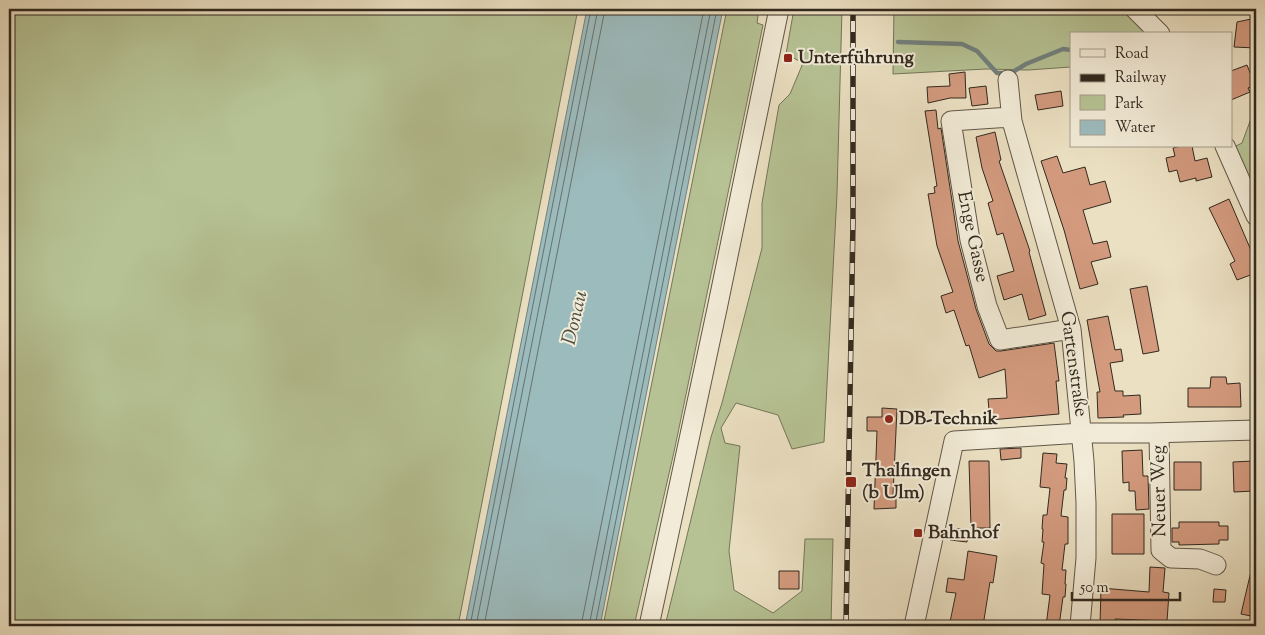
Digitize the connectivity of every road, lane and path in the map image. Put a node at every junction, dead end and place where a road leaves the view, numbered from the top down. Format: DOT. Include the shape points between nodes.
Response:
graph roads {
  1 [pos="779,9"];
  2 [pos="1135,9"];
  3 [pos="1158,32"];
  4 [pos="1008,80"];
  5 [pos="1011,117"];
  6 [pos="1226,148"];
  7 [pos="1255,212"];
  8 [pos="1071,329"];
  9 [pos="1256,430"];
  10 [pos="1082,433"];
  11 [pos="1159,433"];
  12 [pos="1216,565"];
  13 [pos="649,626"];
  14 [pos="914,626"];
  15 [pos="1080,626"];
  1 -- 13 [label="street"];
  2 -- 3 [label="street"];
  4 -- 5 [label="street, Gartenstraße"];
  5 -- 8 [label="street, Gartenstraße"];
  5 -- 8 [label="street, Enge Gasse" via="951,121 970,240 986,303 1000,340"];
  6 -- 7 [label="street"];
  8 -- 10 [label="street, Gartenstraße"];
  9 -- 11 [label="street, Neuer Weg"];
  10 -- 11 [label="street, Neuer Weg"];
  10 -- 14 [label="street, Neuer Weg" via="954,441"];
  10 -- 15 [label="street, Gartenstraße" via="1086,558"];
  11 -- 12 [label="street, Neuer Weg" via="1161,550 1171,558 1200,558"];
}
